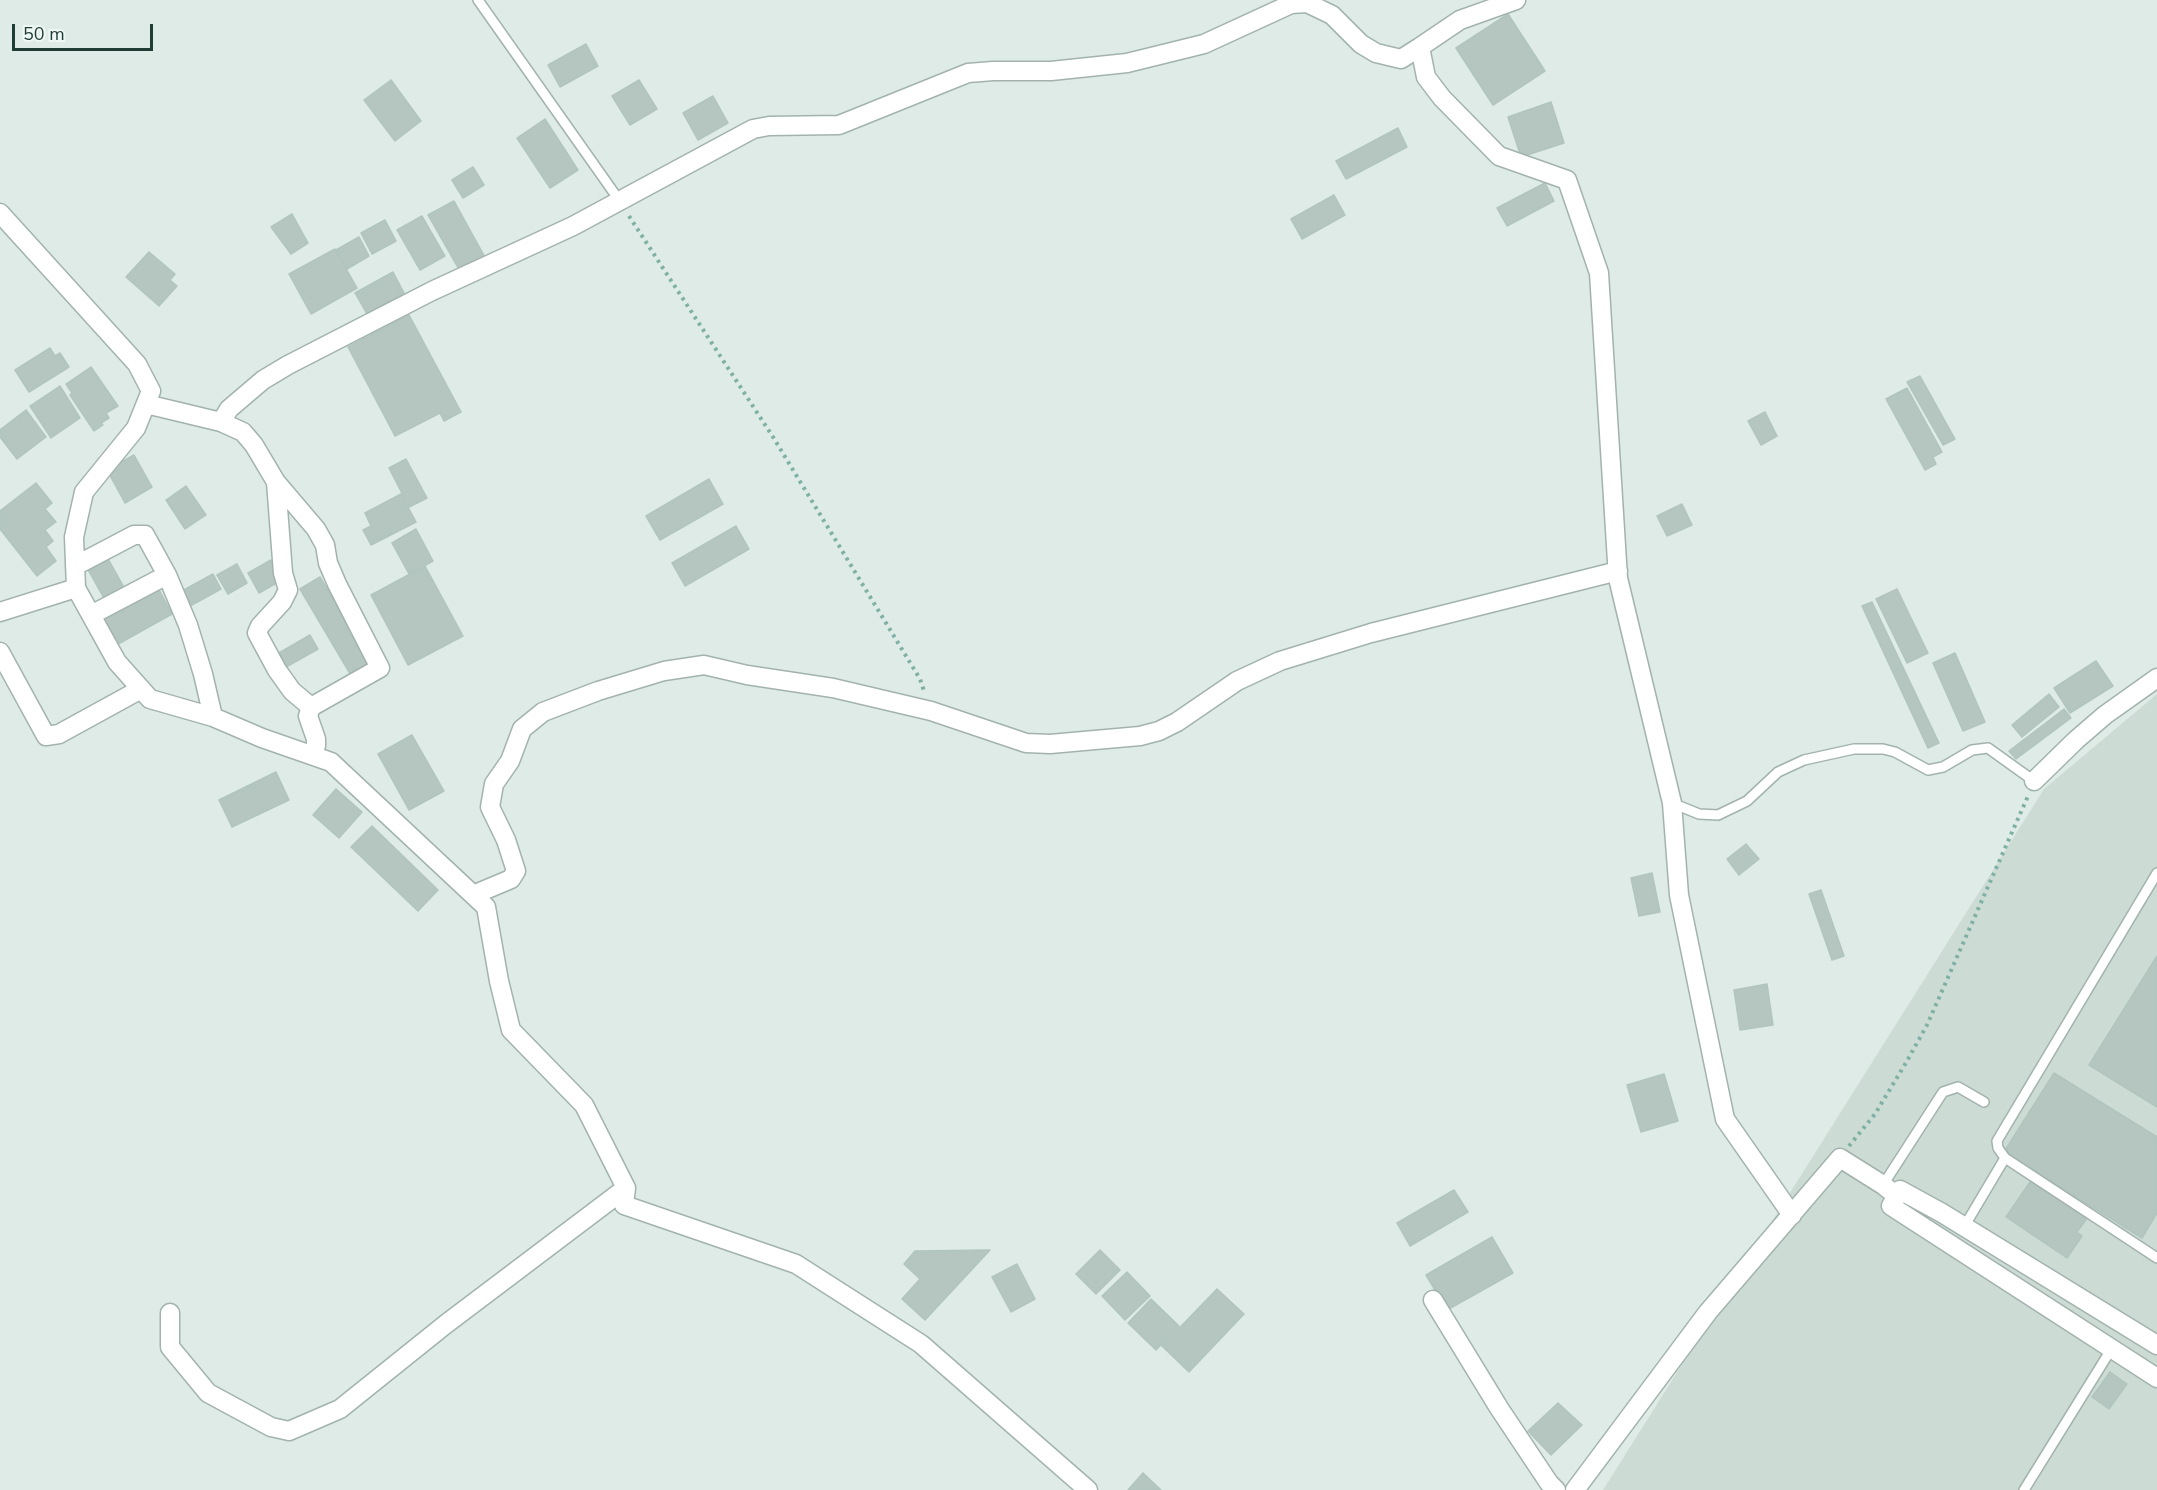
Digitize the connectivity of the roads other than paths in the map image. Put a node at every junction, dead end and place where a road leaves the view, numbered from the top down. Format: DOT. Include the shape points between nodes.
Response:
graph roads {
  1 [pos="478,0"];
  2 [pos="1516,0"];
  3 [pos="1420,47"];
  4 [pos="619,200"];
  5 [pos="0,213"];
  6 [pos="146,404"];
  7 [pos="221,422"];
  8 [pos="276,482"];
  9 [pos="75,566"];
  10 [pos="1618,571"];
  11 [pos="167,575"];
  12 [pos="76,588"];
  13 [pos="0,612"];
  14 [pos="92,615"];
  15 [pos="0,652"];
  16 [pos="2157,678"];
  17 [pos="141,689"];
  18 [pos="311,707"];
  19 [pos="213,717"];
  20 [pos="311,755"];
  21 [pos="2034,781"];
  22 [pos="1672,803"];
  23 [pos="2157,873"];
  24 [pos="473,895"];
  25 [pos="1984,1102"];
  26 [pos="2005,1158"];
  27 [pos="626,1188"];
  28 [pos="1890,1190"];
  29 [pos="1792,1215"];
  30 [pos="1964,1227"];
  31 [pos="2157,1258"];
  32 [pos="1433,1300"];
  33 [pos="170,1313"];
  34 [pos="2157,1345"];
  35 [pos="2112,1348"];
  36 [pos="2157,1378"];
  37 [pos="1088,1490"];
  38 [pos="1556,1490"];
  39 [pos="1575,1490"];
  40 [pos="2024,1490"];
  1 -- 4 [label="lane"];
  2 -- 3 [label="street" via="1460,20"];
  3 -- 4 [label="street" via="1401,59 1376,53 1332,15 1307,3 1291,4 1204,44 1127,63 1051,71 968,73 839,125 753,129"];
  3 -- 10 [label="street" via="1426,77 1499,156 1567,180 1599,273"];
  4 -- 7 [label="street" via="288,364 263,380"];
  5 -- 6 [label="street" via="137,364 151,391"];
  6 -- 7 [label="street"];
  6 -- 9 [label="street" via="136,428 84,492 74,537"];
  7 -- 8 [label="street" via="243,432"];
  8 -- 18 [label="street" via="283,573 288,590 257,633 287,684"];
  8 -- 18 [label="street" via="316,529 337,584 380,668"];
  9 -- 11 [label="street" via="134,535 145,535"];
  9 -- 12 [label="street"];
  10 -- 22 [label="street"];
  10 -- 24 [label="street" via="1371,633 1280,661 1237,681 1177,722 1140,736 1026,743 931,711 833,688 704,665 664,670 543,712 522,729 510,761 494,784 490,807 516,871 512,879"];
  11 -- 14 [label="street"];
  11 -- 19 [label="street" via="188,625"];
  12 -- 13 [label="street"];
  12 -- 14 [label="street"];
  14 -- 17 [label="street" via="117,662"];
  15 -- 17 [label="street" via="46,736 59,734"];
  16 -- 21 [label="street" via="2076,740"];
  17 -- 19 [label="street" via="150,699"];
  18 -- 20 [label="street" via="308,717 316,739"];
  19 -- 20 [label="street"];
  20 -- 24 [label="street" via="331,762"];
  21 -- 22 [label="lane" via="1988,748 1972,750 1943,767 1928,770 1895,752 1854,749 1804,760 1778,772 1747,801 1718,815 1699,814"];
  22 -- 29 [label="street" via="1679,895 1725,1119"];
  23 -- 26 [label="lane" via="1997,1141"];
  24 -- 27 [label="street" via="486,907 511,1030 584,1105"];
  25 -- 28 [label="lane" via="1958,1087 1943,1092"];
  26 -- 30 [label="lane"];
  26 -- 31 [label="lane"];
  27 -- 33 [label="street" via="340,1408 289,1431 271,1427 208,1393 170,1347"];
  27 -- 37 [label="street" via="624,1205 796,1264 921,1344"];
  28 -- 29 [label="street" via="1839,1158"];
  28 -- 30 [label="street" via="1900,1190"];
  28 -- 35 [label="street" via="1891,1206"];
  29 -- 39 [label="street" via="1708,1312"];
  30 -- 34 [label="street"];
  32 -- 38 [label="street" via="1499,1408"];
  35 -- 36 [label="street"];
  35 -- 40 [label="lane"];
}
